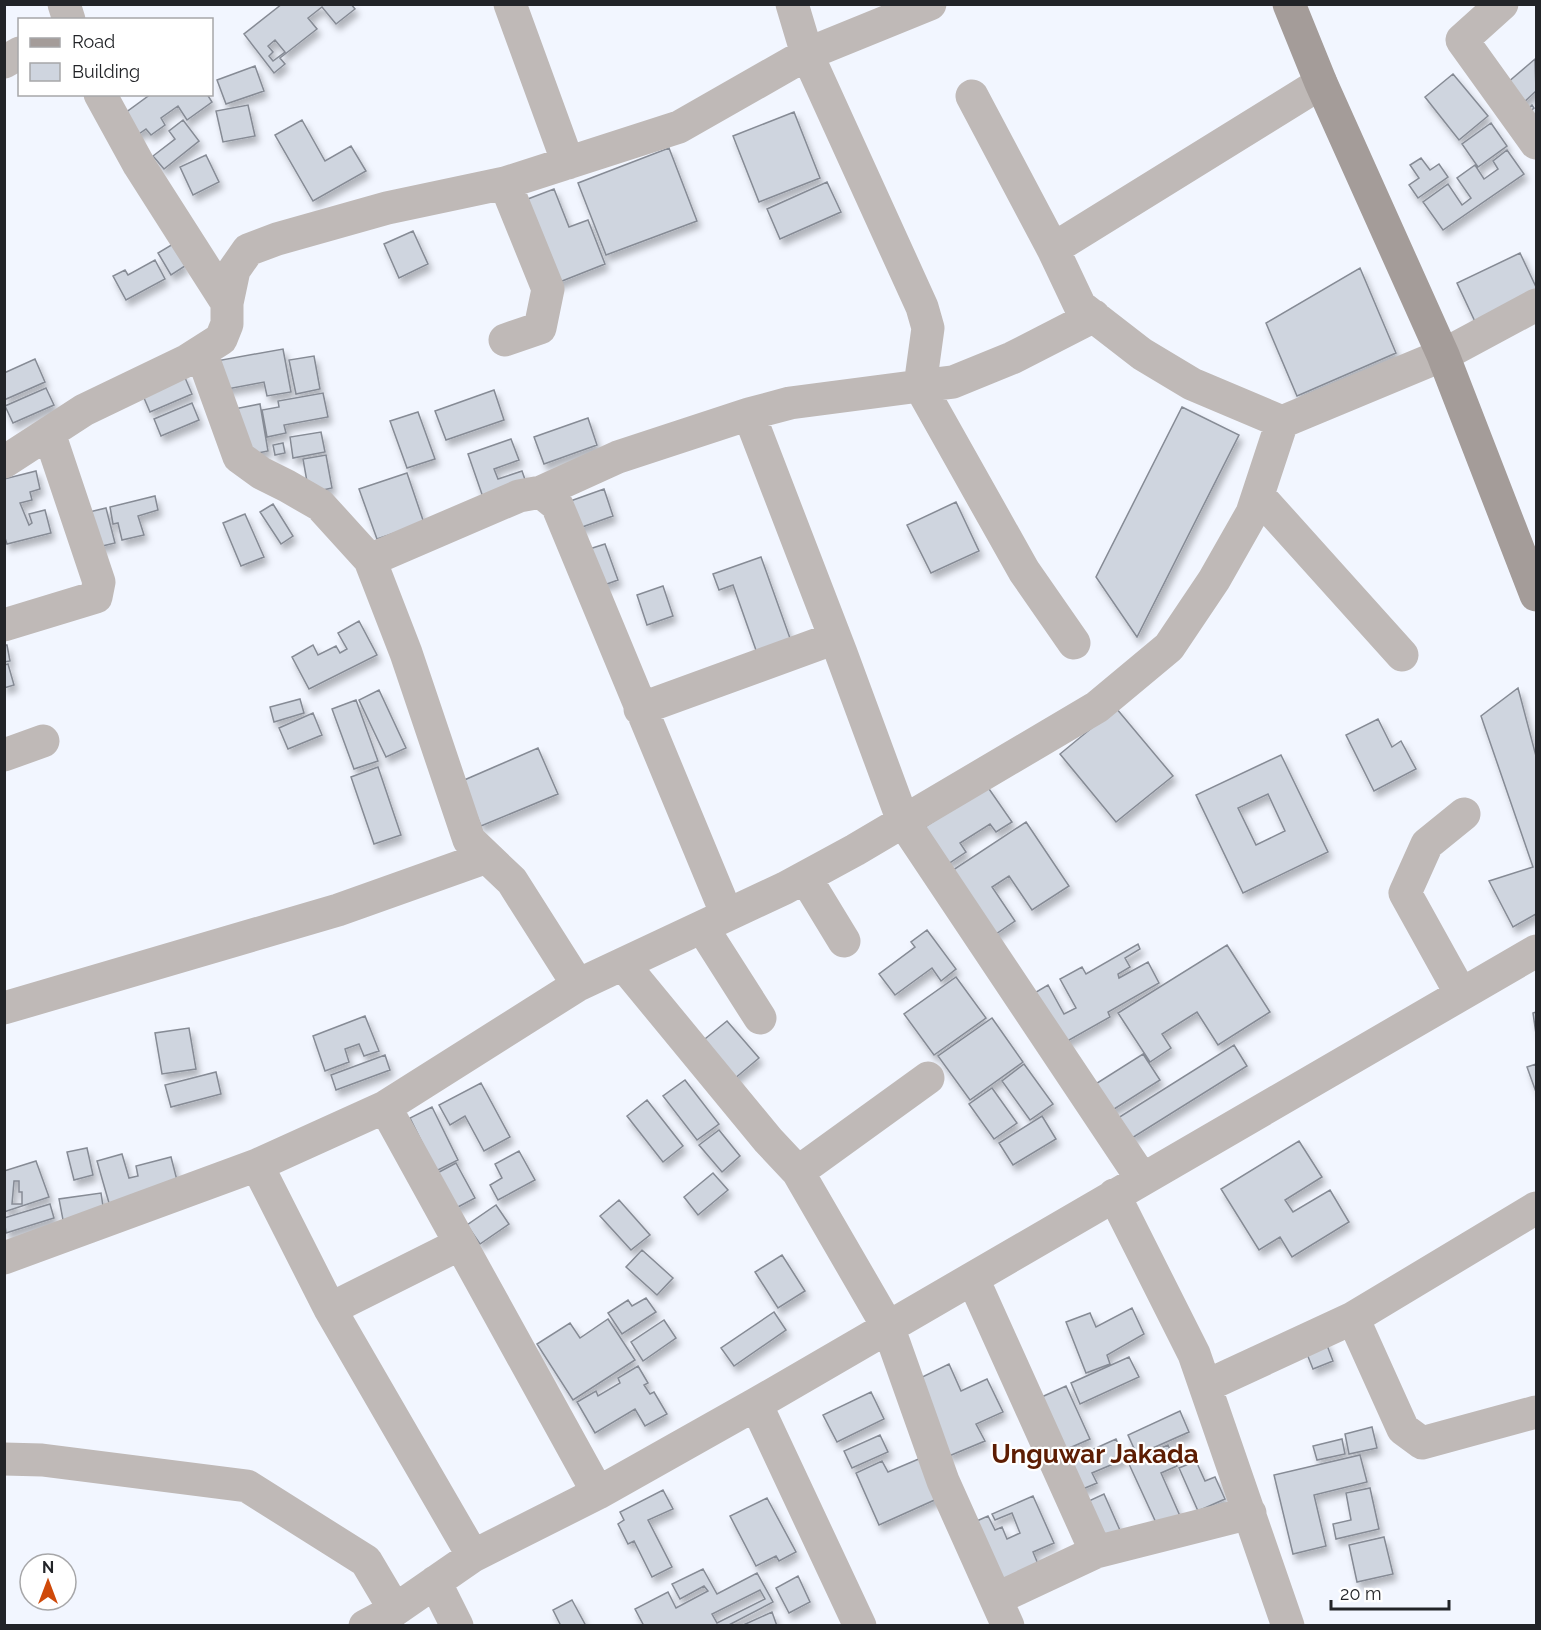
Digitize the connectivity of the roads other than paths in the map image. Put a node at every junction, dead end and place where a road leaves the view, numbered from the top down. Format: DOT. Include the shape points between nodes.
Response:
graph roads {
  1 [pos="510,4"];
  2 [pos="792,4"];
  3 [pos="930,4"];
  4 [pos="1289,4"];
  5 [pos="1502,4"];
  6 [pos="18,54"];
  7 [pos="807,54"];
  8 [pos="4,62"];
  9 [pos="1321,83"];
  10 [pos="101,96"];
  11 [pos="972,96"];
  12 [pos="1536,142"];
  13 [pos="568,163"];
  14 [pos="505,183"];
  15 [pos="1053,249"];
  16 [pos="227,303"];
  17 [pos="1536,305"];
  18 [pos="1094,316"];
  19 [pos="505,340"];
  20 [pos="201,352"];
  21 [pos="1443,355"];
  22 [pos="920,386"];
  23 [pos="749,414"];
  24 [pos="1282,422"];
  25 [pos="49,433"];
  26 [pos="4,462"];
  27 [pos="541,492"];
  28 [pos="1258,495"];
  29 [pos="370,560"];
  30 [pos="1536,595"];
  31 [pos="4,625"];
  32 [pos="836,638"];
  33 [pos="1074,644"];
  34 [pos="1402,655"];
  35 [pos="640,709"];
  36 [pos="43,741"];
  37 [pos="4,755"];
  38 [pos="1464,814"];
  39 [pos="903,821"];
  40 [pos="487,857"];
  41 [pos="805,877"];
  42 [pos="714,921"];
  43 [pos="844,941"];
  44 [pos="1536,951"];
  45 [pos="623,964"];
  46 [pos="578,985"];
  47 [pos="1461,994"];
  48 [pos="4,1008"];
  49 [pos="760,1018"];
  50 [pos="928,1078"];
  51 [pos="385,1107"];
  52 [pos="257,1165"];
  53 [pos="798,1172"];
  54 [pos="1142,1179"];
  55 [pos="1114,1196"];
  56 [pos="1536,1208"];
  57 [pos="460,1244"];
  58 [pos="4,1258"];
  59 [pos="973,1279"];
  60 [pos="330,1309"];
  61 [pos="1353,1318"];
  62 [pos="889,1329"];
  63 [pos="1206,1386"];
  64 [pos="756,1404"];
  65 [pos="1536,1412"];
  66 [pos="4,1459"];
  67 [pos="598,1493"];
  68 [pos="1250,1513"];
  69 [pos="1096,1552"];
  70 [pos="472,1556"];
  71 [pos="435,1582"];
  72 [pos="395,1610"];
  73 [pos="1002,1612"];
  74 [pos="365,1626"];
  75 [pos="457,1626"];
  76 [pos="860,1626"];
  77 [pos="1288,1626"];
  1 -- 13 [label="street"];
  2 -- 7 [label="street"];
  3 -- 7 [label="street"];
  4 -- 9 [label="street"];
  5 -- 12 [label="street" via="1462,40"];
  6 -- 8 [label="street"];
  7 -- 13 [label="street" via="679,127"];
  7 -- 22 [label="street" via="922,307 928,328"];
  9 -- 15 [label="street"];
  9 -- 21 [label="street"];
  10 -- 16 [label="street" via="139,165"];
  11 -- 15 [label="street"];
  13 -- 14 [label="street"];
  14 -- 16 [label="street" via="387,208 248,250 234,270"];
  14 -- 19 [label="street" via="548,289 540,328"];
  15 -- 18 [label="street" via="1080,306"];
  16 -- 20 [label="street" via="227,324 221,339"];
  17 -- 21 [label="street"];
  18 -- 22 [label="street" via="953,382"];
  18 -- 24 [label="street" via="1142,354 1192,384"];
  20 -- 25 [label="street" via="84,410"];
  20 -- 29 [label="street" via="239,457 320,505"];
  21 -- 24 [label="street"];
  21 -- 30 [label="street"];
  22 -- 23 [label="street" via="790,403"];
  22 -- 33 [label="street" via="1024,571"];
  23 -- 27 [label="street" via="618,457"];
  23 -- 32 [label="street"];
  24 -- 28 [label="street"];
  25 -- 26 [label="street"];
  25 -- 31 [label="street" via="99,582 96,597"];
  27 -- 29 [label="street" via="519,496"];
  27 -- 35 [label="street" via="557,505"];
  28 -- 34 [label="street"];
  28 -- 39 [label="street" via="1219,570 1169,647 1097,707"];
  29 -- 40 [label="street" via="469,840"];
  32 -- 35 [label="street"];
  32 -- 39 [label="street"];
  35 -- 42 [label="street"];
  36 -- 37 [label="street"];
  38 -- 47 [label="street" via="1427,844 1405,893"];
  39 -- 41 [label="street"];
  39 -- 54 [label="street"];
  40 -- 46 [label="street" via="512,881"];
  40 -- 48 [label="street" via="338,910"];
  41 -- 42 [label="street"];
  41 -- 43 [label="street"];
  42 -- 45 [label="street"];
  42 -- 49 [label="street"];
  44 -- 47 [label="street"];
  45 -- 46 [label="street"];
  45 -- 53 [label="street"];
  46 -- 51 [label="street"];
  47 -- 54 [label="street"];
  50 -- 53 [label="street"];
  51 -- 52 [label="street"];
  51 -- 57 [label="street"];
  52 -- 58 [label="street"];
  52 -- 60 [label="street"];
  53 -- 62 [label="street"];
  54 -- 55 [label="street"];
  55 -- 59 [label="street"];
  55 -- 63 [label="street" via="1194,1354"];
  56 -- 61 [label="street"];
  57 -- 60 [label="street"];
  57 -- 67 [label="street"];
  59 -- 62 [label="street"];
  59 -- 69 [label="street"];
  60 -- 70 [label="street"];
  61 -- 63 [label="street"];
  61 -- 65 [label="street" via="1403,1429 1422,1443"];
  62 -- 64 [label="street"];
  62 -- 73 [label="street" via="943,1480"];
  63 -- 68 [label="street"];
  64 -- 67 [label="street"];
  64 -- 76 [label="street"];
  66 -- 72 [label="street" via="42,1460 247,1486 366,1561"];
  67 -- 70 [label="street"];
  68 -- 69 [label="street"];
  68 -- 77 [label="street"];
  69 -- 73 [label="street"];
  70 -- 71 [label="street"];
  71 -- 72 [label="street"];
  71 -- 75 [label="street"];
  72 -- 74 [label="street"];
}
